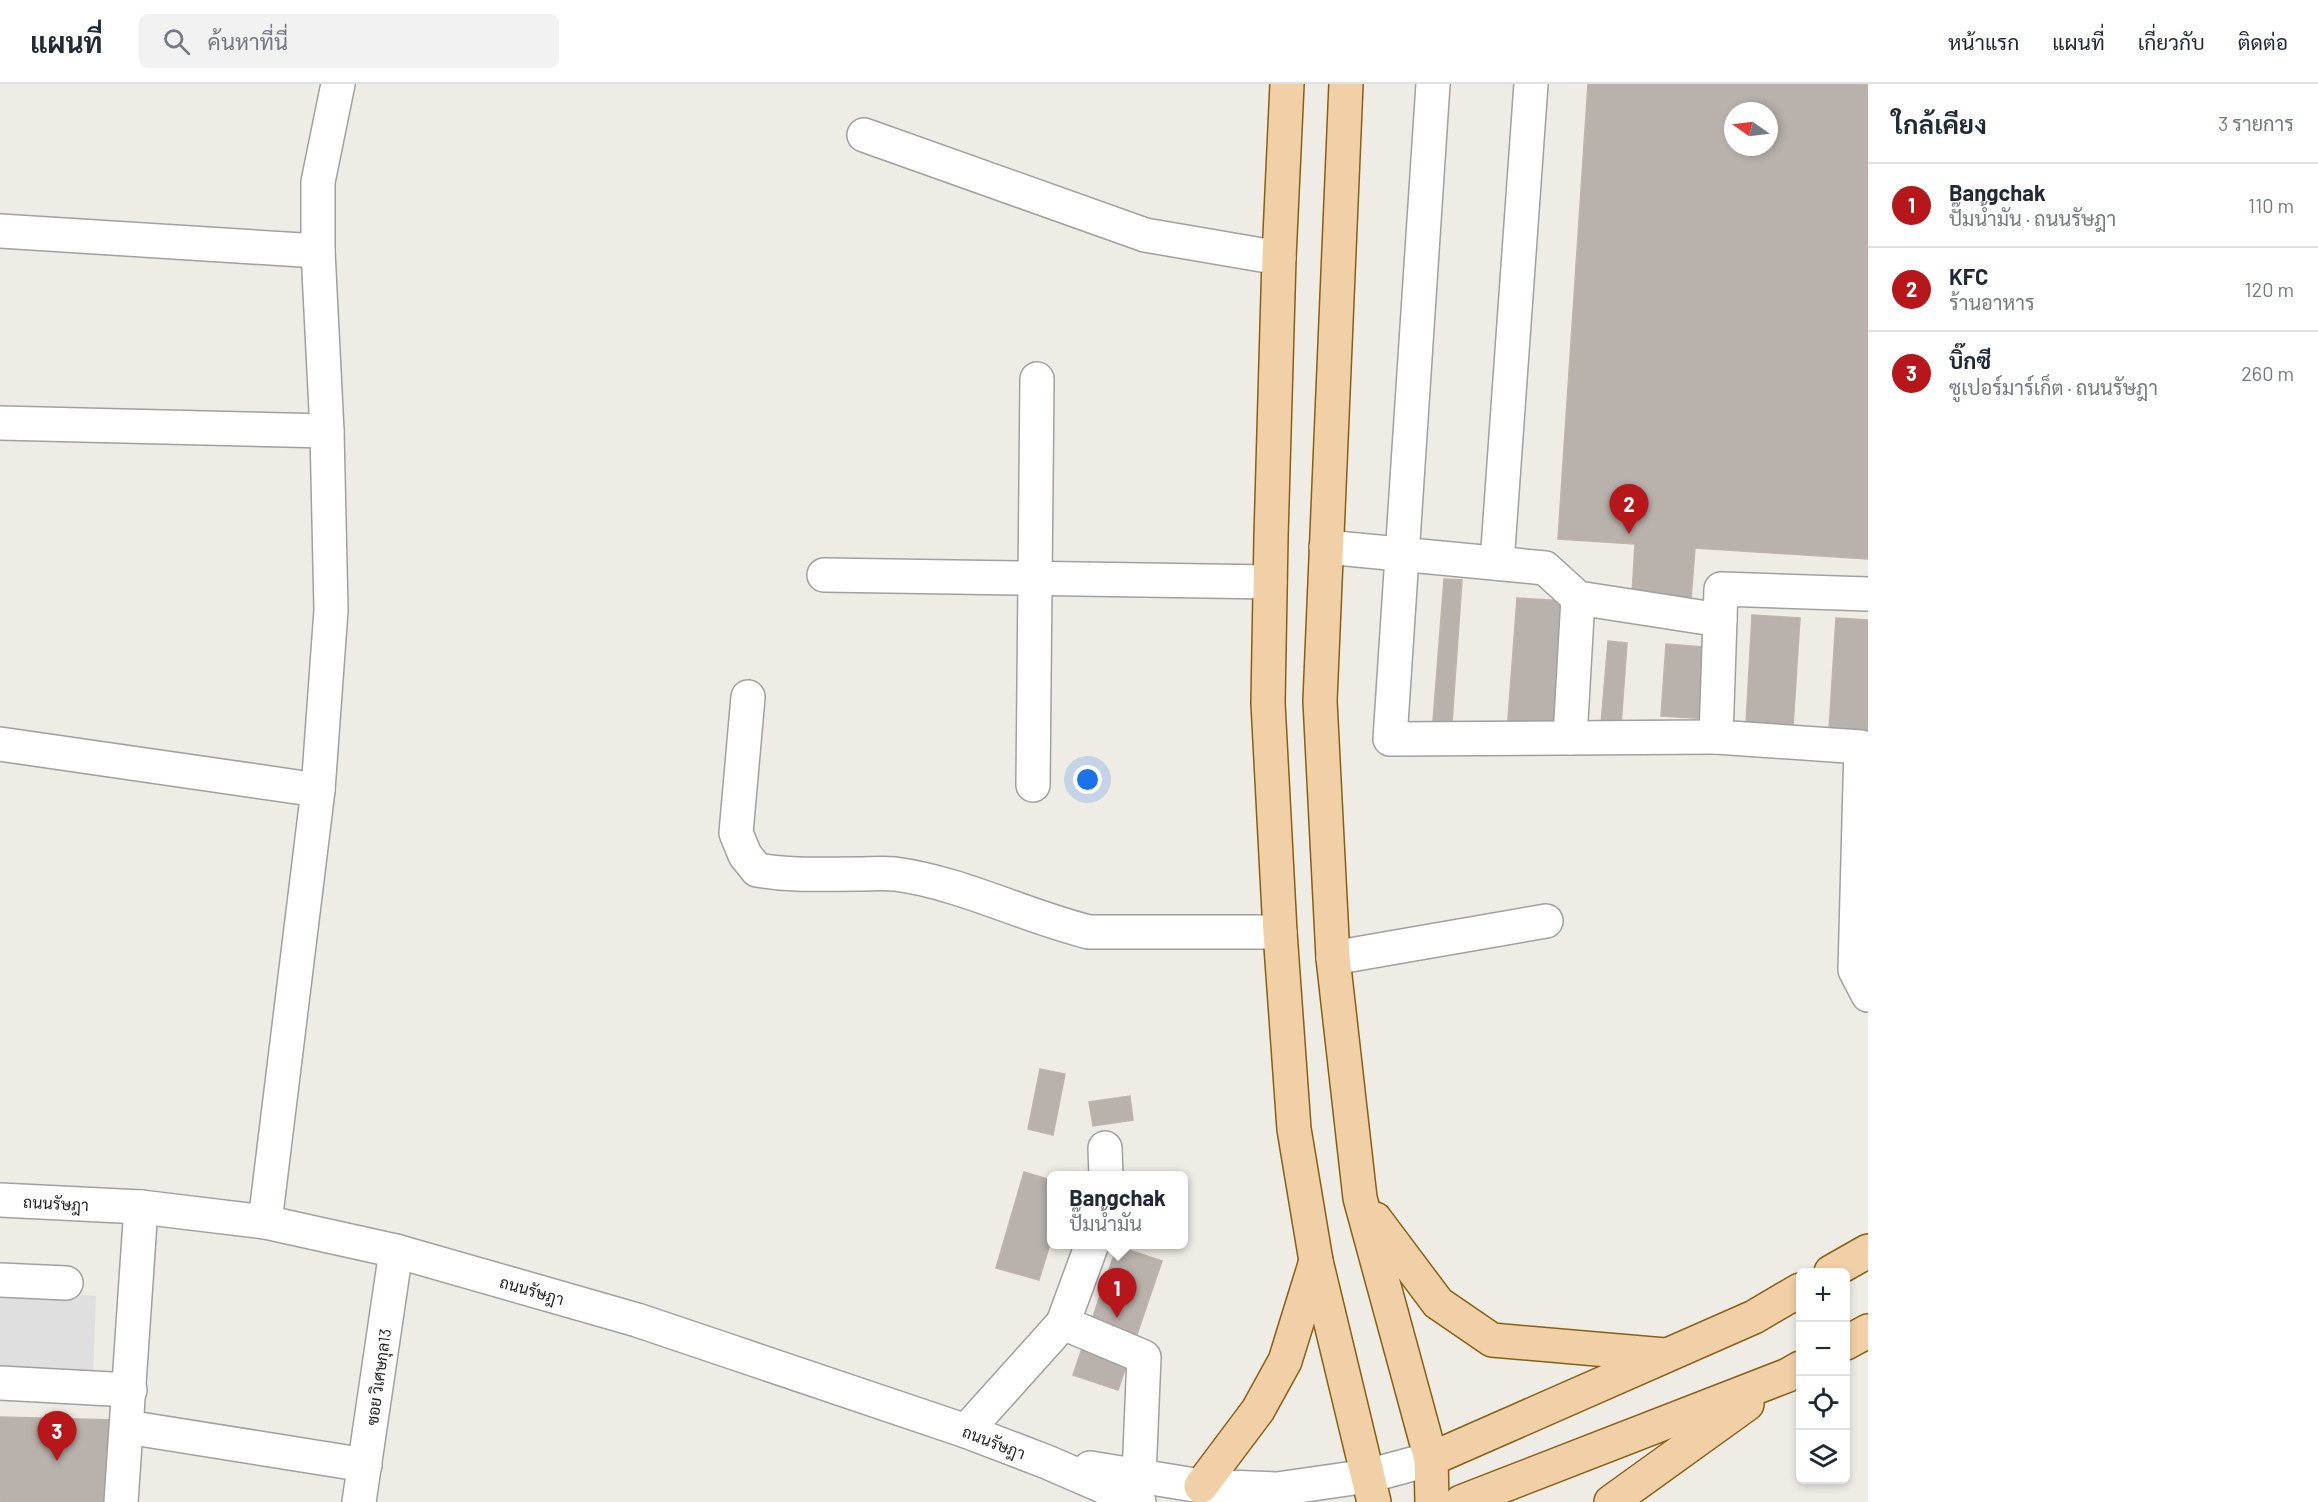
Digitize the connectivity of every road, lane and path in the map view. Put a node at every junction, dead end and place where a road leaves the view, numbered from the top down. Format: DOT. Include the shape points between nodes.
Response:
graph roads {
  1 [pos="338,84"];
  2 [pos="1287,84"];
  3 [pos="1346,84"];
  4 [pos="1433,84"];
  5 [pos="1532,84"];
  6 [pos="864,135"];
  7 [pos="0,231"];
  8 [pos="318,251"];
  9 [pos="1279,258"];
  10 [pos="1037,379"];
  11 [pos="0,423"];
  12 [pos="327,431"];
  13 [pos="1326,547"];
  14 [pos="1402,553"];
  15 [pos="1497,563"];
  16 [pos="824,575"];
  17 [pos="1035,579"];
  18 [pos="1270,582"];
  19 [pos="1868,594"];
  20 [pos="1578,598"];
  21 [pos="1720,620"];
  22 [pos="748,697"];
  23 [pos="1716,736"];
  24 [pos="1570,738"];
  25 [pos="0,744"];
  26 [pos="1033,785"];
  27 [pos="318,790"];
  28 [pos="1546,921"];
  29 [pos="1280,932"];
  30 [pos="1333,958"];
  31 [pos="1868,994"];
  32 [pos="1360,1198"];
  33 [pos="0,1200"];
  34 [pos="141,1207"];
  35 [pos="265,1222"];
  36 [pos="1091,1249"];
  37 [pos="396,1251"];
  38 [pos="1868,1251"];
  39 [pos="1316,1261"];
  40 [pos="1838,1268"];
  41 [pos="0,1280"];
  42 [pos="66,1283"];
  43 [pos="1796,1292"];
  44 [pos="1063,1323"];
  45 [pos="1868,1331"];
  46 [pos="1850,1340"];
  47 [pos="1670,1355"];
  48 [pos="1794,1372"];
  49 [pos="0,1383"];
  50 [pos="130,1390"];
  51 [pos="127,1427"];
  52 [pos="966,1431"];
  53 [pos="1431,1459"];
  54 [pos="365,1465"];
  55 [pos="1201,1486"];
  56 [pos="1139,1489"];
  57 [pos="1371,1489"];
  58 [pos="120,1502"];
  59 [pos="359,1502"];
  60 [pos="1432,1502"];
  61 [pos="1461,1502"];
  62 [pos="1611,1502"];
  1 -- 8 [label="street" via="318,182"];
  2 -- 9 [label="main road"];
  3 -- 13 [label="main road"];
  4 -- 14 [label="street"];
  5 -- 15 [label="street"];
  6 -- 9 [label="street" via="1145,235"];
  7 -- 8 [label="street"];
  8 -- 12 [label="street"];
  9 -- 18 [label="main road"];
  10 -- 17 [label="street"];
  11 -- 12 [label="street"];
  12 -- 27 [label="street" via="331,610"];
  13 -- 14 [label="street"];
  13 -- 30 [label="main road" via="1320,701"];
  14 -- 15 [label="street"];
  14 -- 24 [label="street" via="1390,739"];
  15 -- 20 [label="street" via="1545,568"];
  16 -- 17 [label="street"];
  17 -- 18 [label="street"];
  17 -- 26 [label="street"];
  18 -- 29 [label="main road" via="1268,703"];
  19 -- 21 [label="street" via="1721,589"];
  20 -- 21 [label="street"];
  20 -- 24 [label="street"];
  21 -- 23 [label="street"];
  22 -- 29 [label="street" via="736,833 745,855 757,870 783,875 894,874 963,891 1089,932"];
  23 -- 24 [label="street"];
  23 -- 31 [label="street" via="1861,747 1855,970"];
  25 -- 27 [label="street"];
  27 -- 35 [label="street"];
  28 -- 30 [label="street"];
  29 -- 39 [label="main road" via="1294,1130"];
  30 -- 32 [label="main road"];
  32 -- 47 [label="main road" via="1438,1303 1492,1340"];
  32 -- 53 [label="main road"];
  33 -- 34 [label="street, ถนนรัษฎา"];
  34 -- 35 [label="street, ถนนรัษฎา"];
  34 -- 50 [label="street"];
  35 -- 37 [label="street, ถนนรัษฎา"];
  36 -- 44 [label="street"];
  37 -- 52 [label="street, ถนนรัษฎา" via="637,1320"];
  37 -- 54 [label="street, ซอย วิเศษกุล13"];
  38 -- 40 [label="main road"];
  39 -- 55 [label="main road" via="1285,1361 1258,1410"];
  39 -- 57 [label="main road"];
  41 -- 42 [label="street"];
  43 -- 47 [label="main road" via="1754,1317"];
  44 -- 52 [label="street"];
  44 -- 56 [label="street" via="1144,1357"];
  45 -- 46 [label="main road"];
  47 -- 53 [label="main road"];
  48 -- 61 [label="main road"];
  48 -- 62 [label="main road"];
  49 -- 50 [label="street"];
  50 -- 51 [label="street"];
  51 -- 54 [label="street"];
  51 -- 58 [label="street"];
  52 -- 56 [label="street, ถนนรัษฎา" via="1047,1462"];
  53 -- 57 [label="street, ถนนรัษฎา"];
  53 -- 60 [label="main road"];
  54 -- 59 [label="street, ซอย วิเศษกุล13"];
  55 -- 56 [label="street, ถนนรัษฎา"];
  55 -- 57 [label="street, ถนนรัษฎา"];
}
